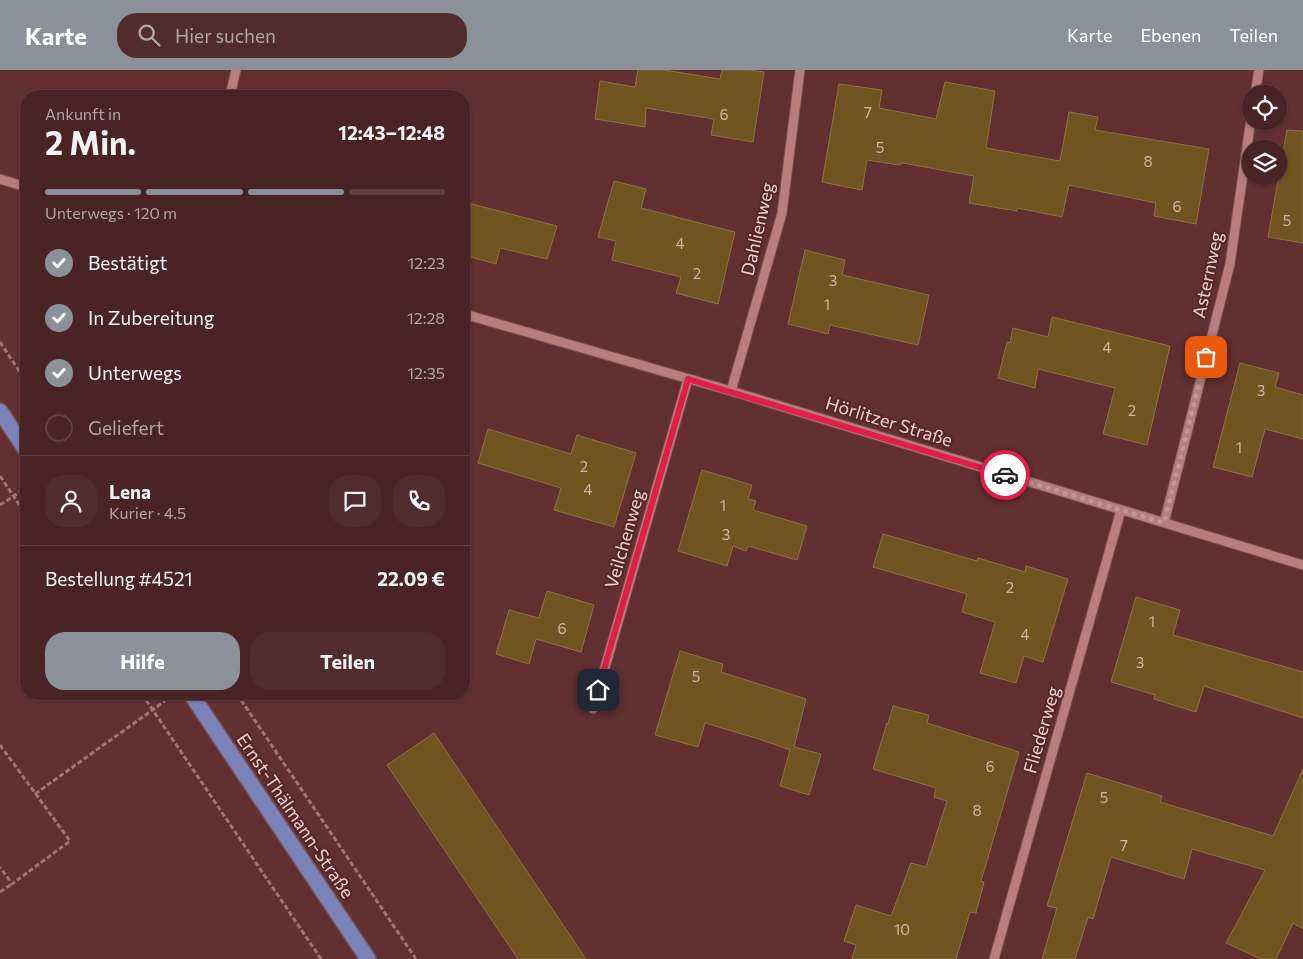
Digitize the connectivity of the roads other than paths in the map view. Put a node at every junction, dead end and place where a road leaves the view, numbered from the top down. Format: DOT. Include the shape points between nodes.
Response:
graph roads {
  1 [pos="236,70"];
  2 [pos="800,70"];
  3 [pos="1258,70"];
  4 [pos="1256,85"];
  5 [pos="231,90"];
  6 [pos="1249,130"];
  7 [pos="0,179"];
  8 [pos="20,184"];
  9 [pos="470,316"];
  10 [pos="688,379"];
  11 [pos="731,391"];
  12 [pos="0,411"];
  13 [pos="20,441"];
  14 [pos="1121,510"];
  15 [pos="1164,523"];
  16 [pos="1303,565"];
  17 [pos="195,700"];
  18 [pos="593,709"];
  19 [pos="368,959"];
  20 [pos="994,959"];
  1 -- 5 [label="street"];
  2 -- 11 [label="street, Dahlienweg" via="782,213"];
  3 -- 4 [label="street"];
  6 -- 15 [label="street, Asternweg" via="1230,264"];
  7 -- 8 [label="street"];
  9 -- 10 [label="street, Hörlitzer Straße"];
  10 -- 11 [label="street, Hörlitzer Straße"];
  10 -- 18 [label="street, Veilchenweg"];
  11 -- 14 [label="street, Hörlitzer Straße"];
  12 -- 13 [label="main road"];
  14 -- 15 [label="street, Hörlitzer Straße"];
  14 -- 20 [label="street, Fliederweg"];
  15 -- 16 [label="street, Hörlitzer Straße"];
  17 -- 19 [label="main road, Ernst-Thälmann-Straße"];
}
